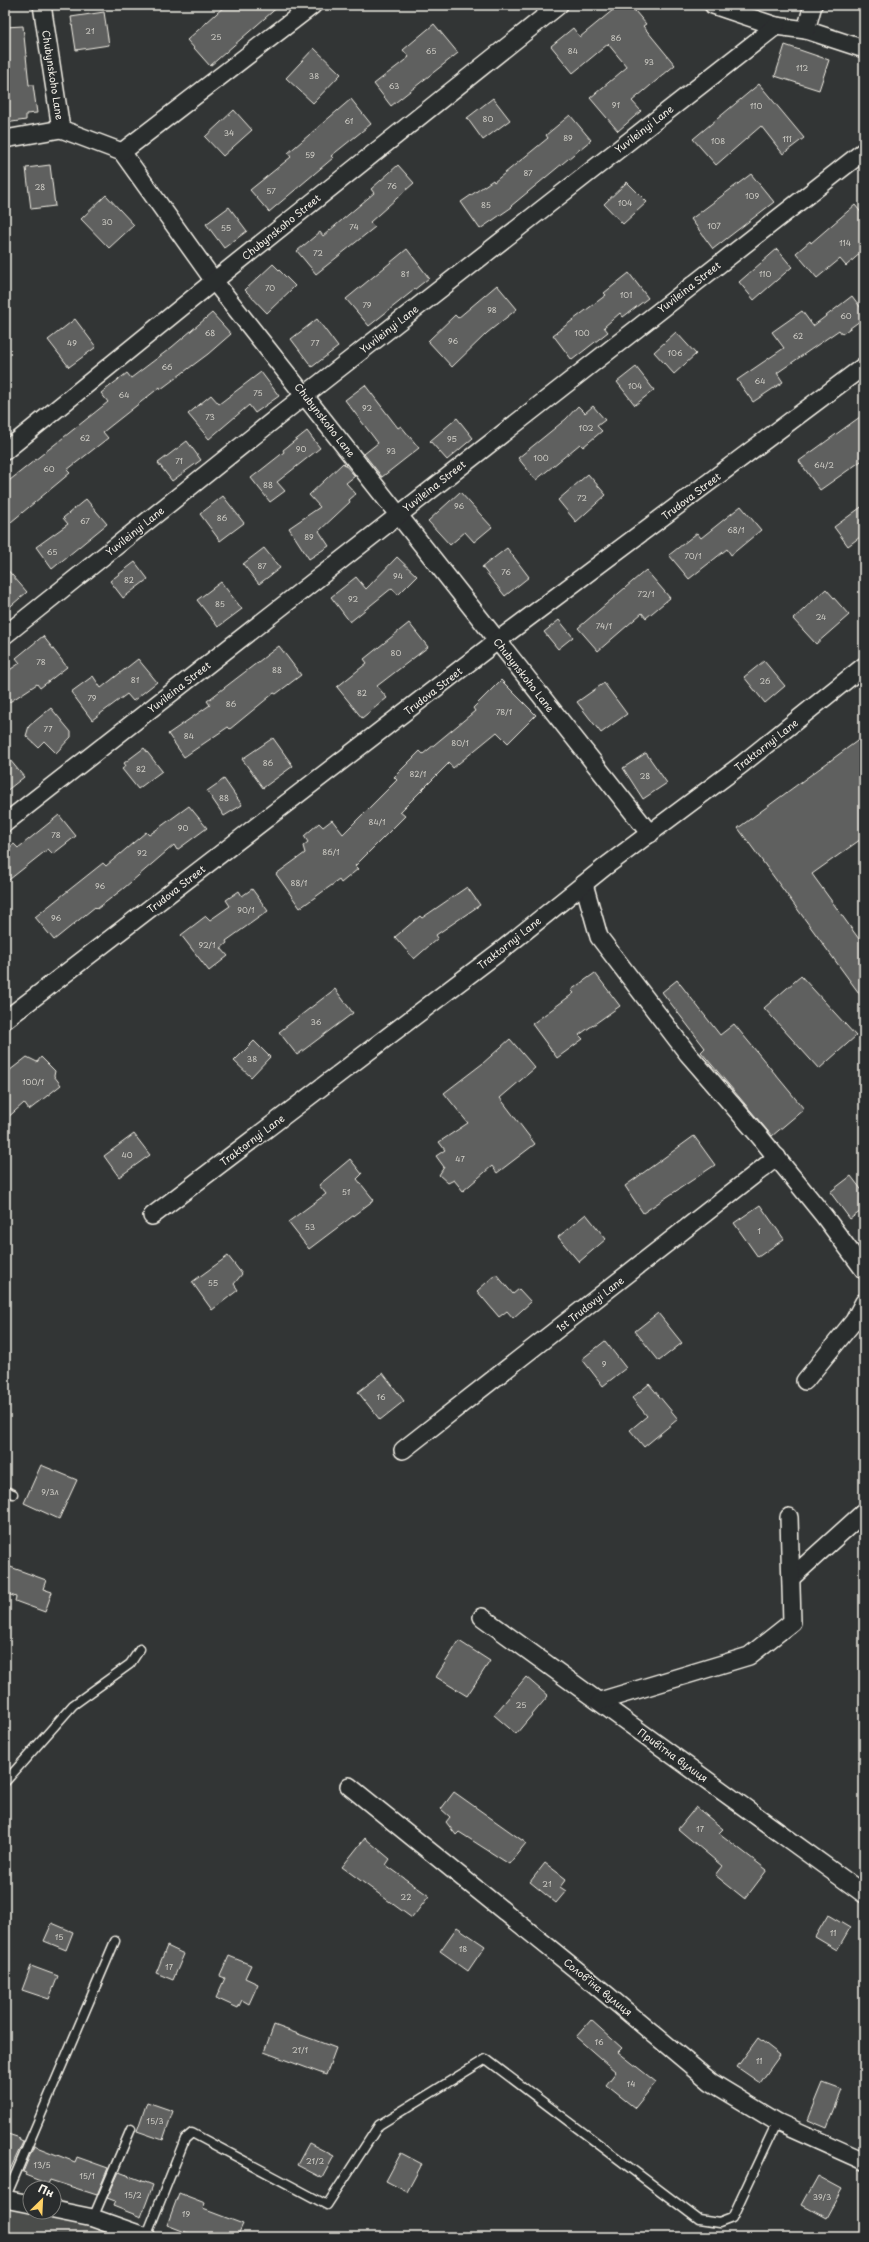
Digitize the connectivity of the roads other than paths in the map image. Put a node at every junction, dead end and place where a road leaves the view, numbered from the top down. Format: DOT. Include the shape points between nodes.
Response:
graph roads {
  1 [pos="42,5"];
  2 [pos="313,5"];
  3 [pos="559,5"];
  4 [pos="713,5"];
  5 [pos="813,5"];
  6 [pos="776,26"];
  7 [pos="806,30"];
  8 [pos="864,49"];
  9 [pos="61,128"];
  10 [pos="5,139"];
  11 [pos="864,151"];
  12 [pos="122,152"];
  13 [pos="214,281"];
  14 [pos="864,366"];
  15 [pos="305,395"];
  16 [pos="5,451"];
  17 [pos="399,514"];
  18 [pos="5,636"];
  19 [pos="497,641"];
  20 [pos="861,676"];
  21 [pos="5,823"];
  22 [pos="650,834"];
  23 [pos="584,884"];
  24 [pos="5,1020"];
  25 [pos="777,1157"];
  26 [pos="152,1216"];
  27 [pos="864,1270"];
  28 [pos="864,1302"];
  29 [pos="805,1381"];
  30 [pos="403,1450"];
  31 [pos="864,1512"];
  32 [pos="789,1516"];
  33 [pos="791,1578"];
  34 [pos="482,1617"];
  35 [pos="140,1649"];
  36 [pos="600,1701"];
  37 [pos="5,1782"];
  38 [pos="349,1786"];
  39 [pos="864,1894"];
  40 [pos="115,1941"];
  41 [pos="777,2122"];
  42 [pos="131,2129"];
  43 [pos="864,2161"];
  44 [pos="5,2199"];
  45 [pos="22,2202"];
  46 [pos="62,2212"];
  47 [pos="93,2218"];
  48 [pos="147,2237"];
  1 -- 9 [label="street, Chubynskoho Lane"];
  2 -- 12 [label="street"];
  3 -- 13 [label="street, Chubynskoho Street"];
  4 -- 6 [label="street"];
  5 -- 7 [label="street"];
  6 -- 7 [label="street"];
  6 -- 15 [label="street, Yuvileinyi Lane"];
  7 -- 8 [label="street"];
  9 -- 10 [label="street"];
  9 -- 12 [label="street, Chubynskoho Lane"];
  11 -- 17 [label="street, Yuvileina Street"];
  12 -- 13 [label="street, Chubynskoho Lane"];
  13 -- 15 [label="street, Chubynskoho Lane"];
  13 -- 16 [label="street, Chubynskoho Street"];
  14 -- 19 [label="street, Trudova Street"];
  15 -- 17 [label="street, Chubynskoho Lane"];
  15 -- 18 [label="street, Yuvileinyi Lane"];
  17 -- 19 [label="street, Chubynskoho Lane"];
  17 -- 21 [label="street, Yuvileina Street"];
  19 -- 22 [label="street, Chubynskoho Lane"];
  19 -- 24 [label="street, Trudova Street"];
  20 -- 22 [label="street, Traktornyi Lane"];
  22 -- 23 [label="street, Traktornyi Lane"];
  23 -- 25 [label="street" via="599,937 688,1054"];
  23 -- 26 [label="street, Traktornyi Lane" via="503,949"];
  25 -- 27 [label="street"];
  25 -- 30 [label="street, 1st Trudovyi Lane"];
  28 -- 29 [label="street" via="854,1321"];
  31 -- 33 [label="street"];
  32 -- 33 [label="street"];
  33 -- 36 [label="street" via="792,1622 749,1656"];
  34 -- 36 [label="street, Привітна вулиця"];
  35 -- 37 [label="lane" via="130,1664 73,1705"];
  36 -- 39 [label="street, Привітна вулиця"];
  38 -- 41 [label="street, Соловʼїна вулиця" via="712,2082"];
  40 -- 44 [label="lane"];
  41 -- 43 [label="street, Соловʼїна вулиця"];
  41 -- 48 [label="lane" via="732,2218 719,2223 699,2220 486,2059 379,2125 327,2204 192,2133 185,2139"];
  42 -- 47 [label="lane"];
  44 -- 45 [label="street"];
  46 -- 47 [label="street"];
  47 -- 48 [label="street"];
}
